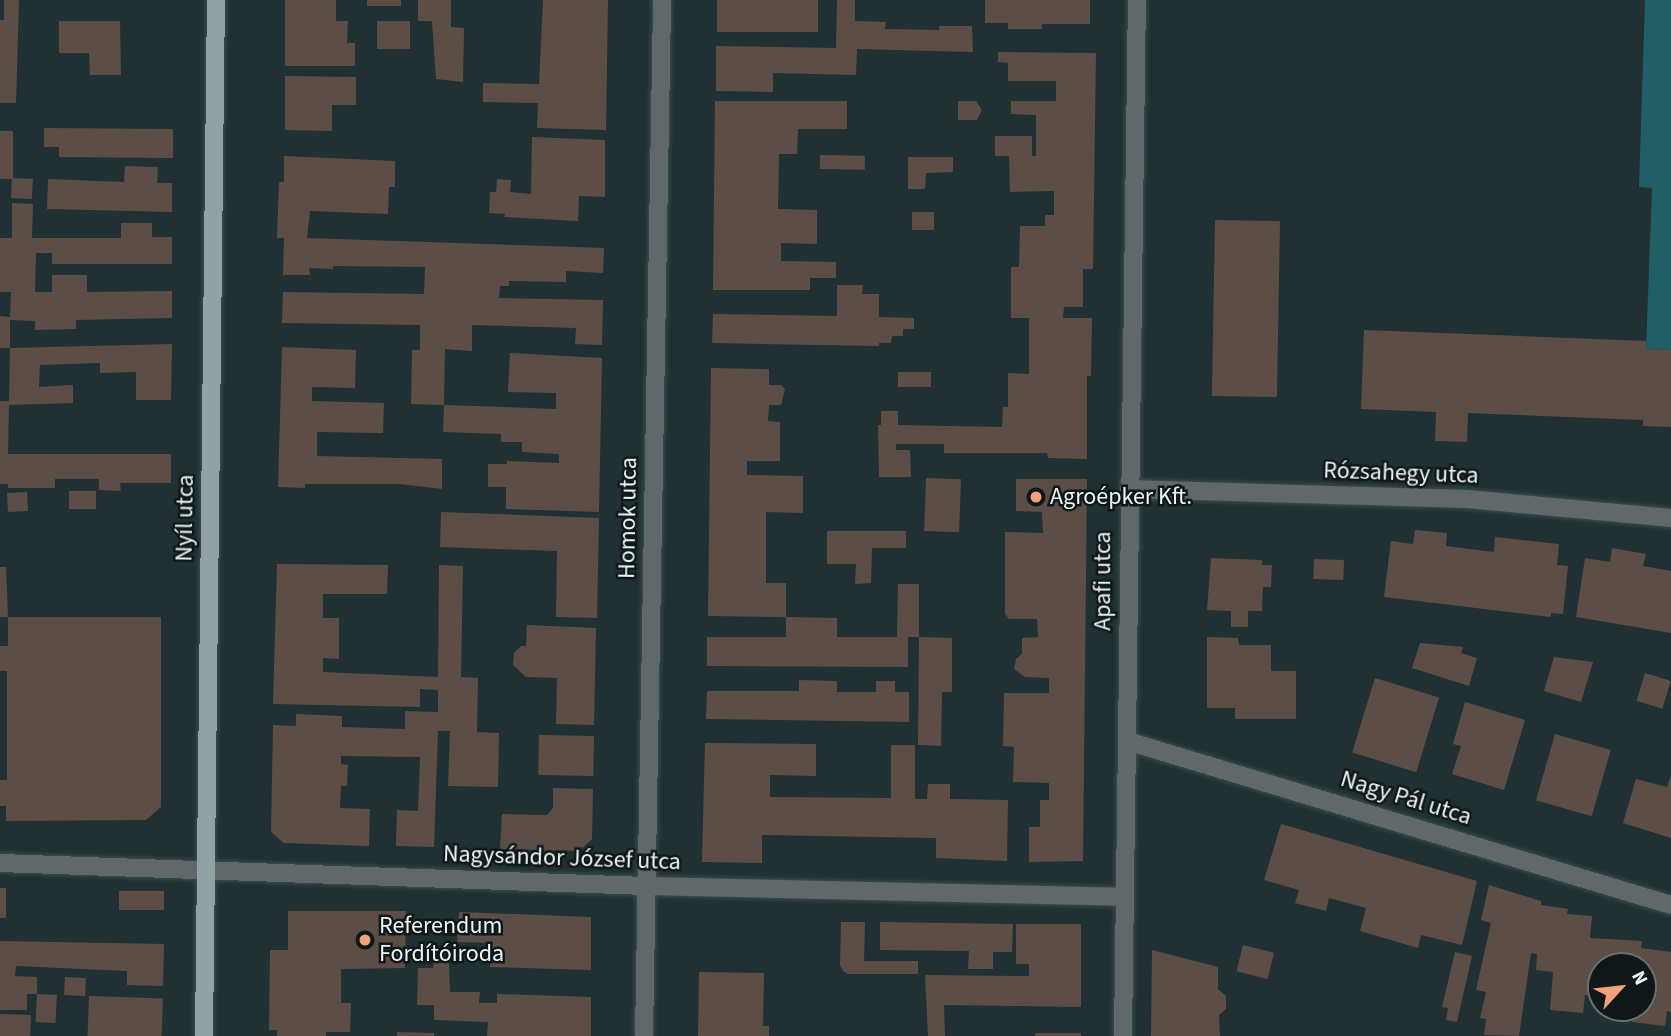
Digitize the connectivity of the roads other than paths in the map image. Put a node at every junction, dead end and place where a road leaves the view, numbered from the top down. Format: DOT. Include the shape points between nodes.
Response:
graph roads {
  1 [pos="216,0"];
  2 [pos="662,0"];
  3 [pos="1138,0"];
  4 [pos="1129,489"];
  5 [pos="1671,518"];
  6 [pos="1126,741"];
  7 [pos="0,863"];
  8 [pos="206,870"];
  9 [pos="646,886"];
  10 [pos="1123,897"];
  11 [pos="1671,905"];
  12 [pos="204,1036"];
  13 [pos="644,1036"];
  14 [pos="1123,1036"];
  1 -- 8 [label="main road, Nyíl utca"];
  2 -- 9 [label="street, Homok utca"];
  3 -- 4 [label="street, Apafi utca"];
  4 -- 5 [label="street, Rózsahegy utca" via="1467,499"];
  4 -- 6 [label="street, Apafi utca"];
  6 -- 10 [label="street, Apafi utca"];
  6 -- 11 [label="street, Nagy Pál utca"];
  7 -- 8 [label="street, Nagysándor József utca"];
  8 -- 9 [label="street, Nagysándor József utca"];
  8 -- 12 [label="main road, Nyíl utca"];
  9 -- 10 [label="street, Nagysándor József utca"];
  9 -- 13 [label="street, Homok utca"];
  10 -- 14 [label="street, Apafi utca"];
}
